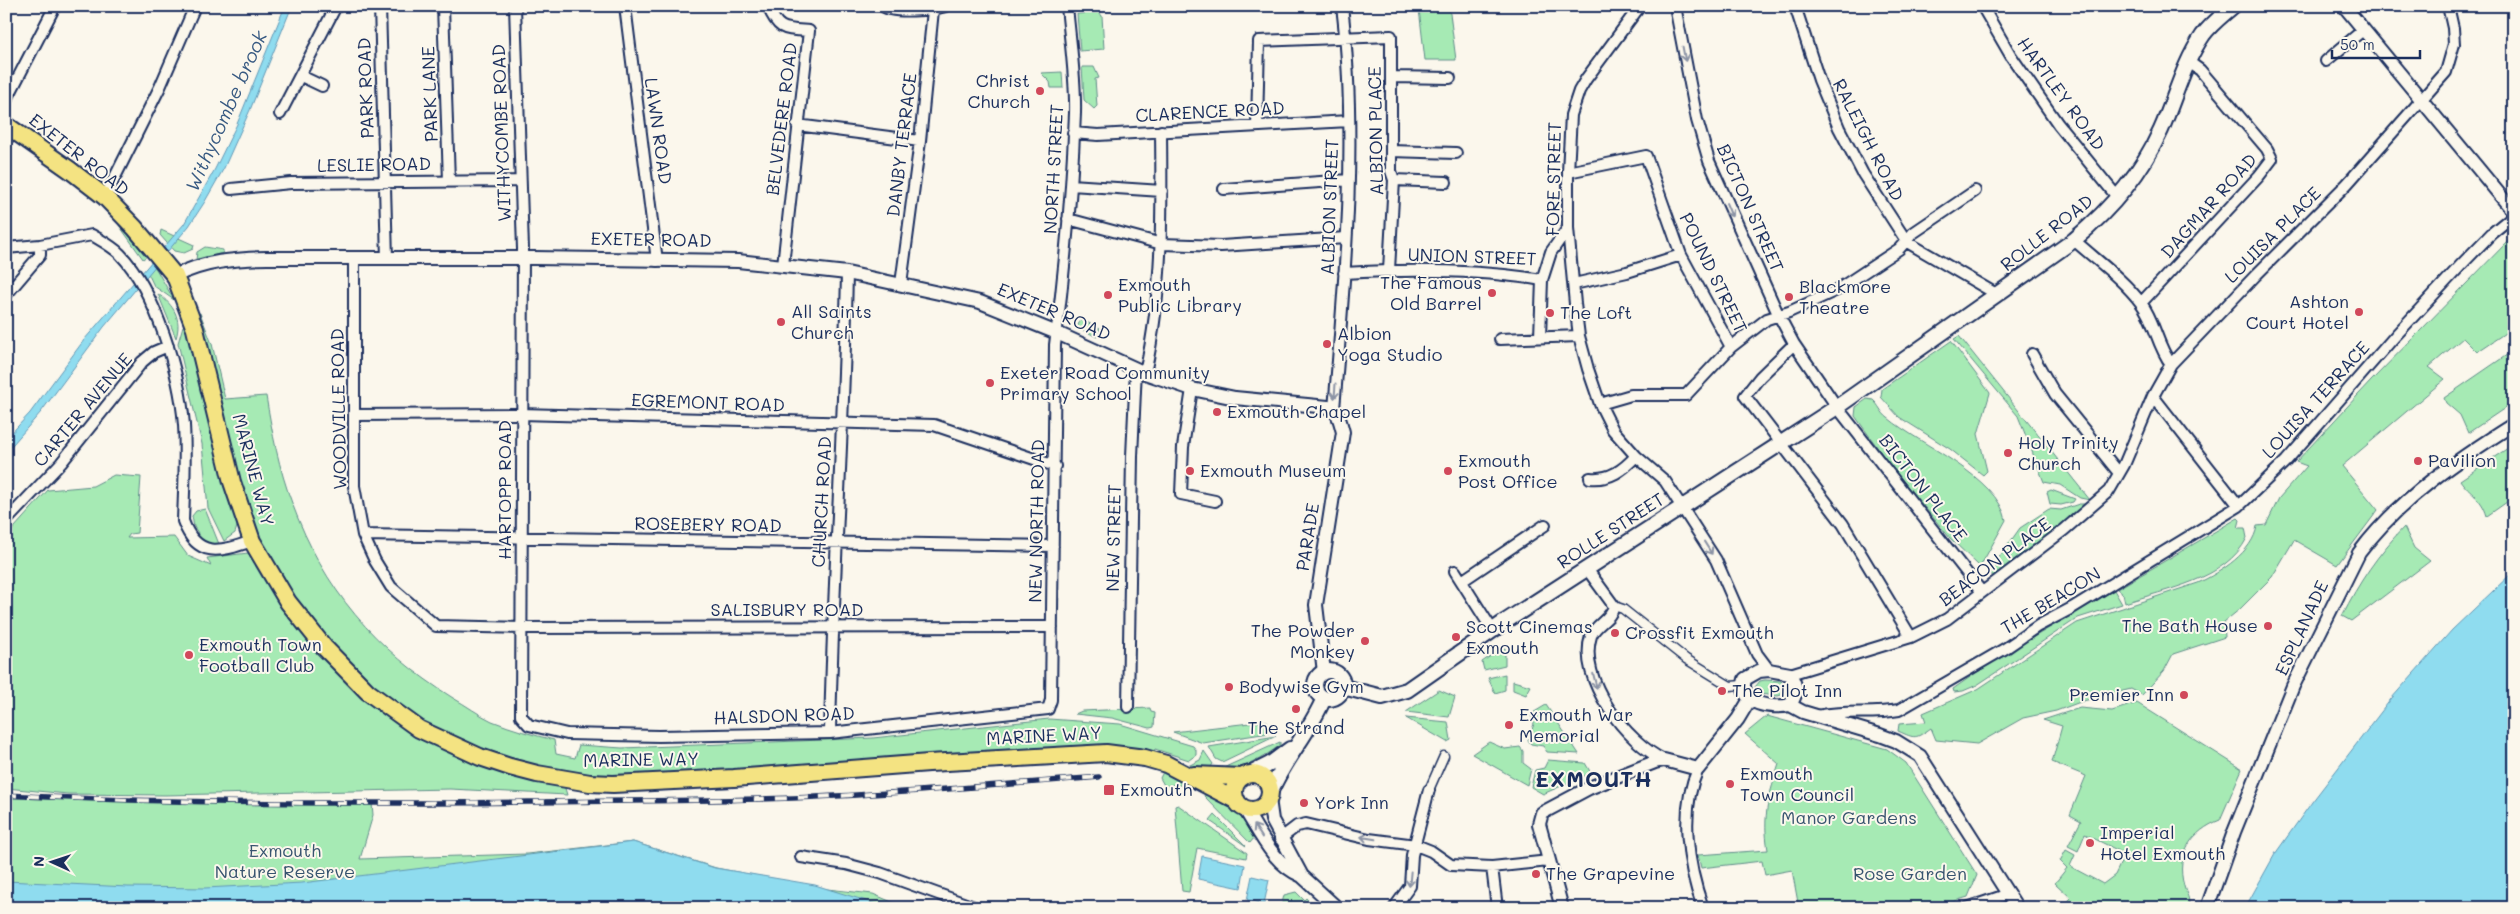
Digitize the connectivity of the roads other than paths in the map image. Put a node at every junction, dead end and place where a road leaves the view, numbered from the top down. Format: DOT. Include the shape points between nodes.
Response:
graph roads {
  1 [pos="55,6"];
  2 [pos="195,6"];
  3 [pos="336,6"];
  4 [pos="380,6"];
  5 [pos="443,6"];
  6 [pos="515,6"];
  7 [pos="625,6"];
  8 [pos="768,6"];
  9 [pos="945,6"];
  10 [pos="1067,6"];
  11 [pos="1342,6"];
  12 [pos="1640,6"];
  13 [pos="1675,6"];
  14 [pos="1795,6"];
  15 [pos="1982,6"];
  16 [pos="2234,6"];
  17 [pos="2344,6"];
  18 [pos="2448,6"];
  19 [pos="883,7"];
  20 [pos="933,10"];
  21 [pos="2363,30"];
  22 [pos="1346,39"];
  23 [pos="2326,61"];
  24 [pos="2189,62"];
  25 [pos="302,76"];
  26 [pos="1392,77"];
  27 [pos="1450,78"];
  28 [pos="322,86"];
  29 [pos="2422,100"];
  30 [pos="6,101"];
  31 [pos="280,114"];
  32 [pos="1349,121"];
  33 [pos="6,125"];
  34 [pos="797,125"];
  35 [pos="1257,126"];
  36 [pos="1162,132"];
  37 [pos="1073,133"];
  38 [pos="920,141"];
  39 [pos="1391,151"];
  40 [pos="1456,153"];
  41 [pos="1568,172"];
  42 [pos="1348,180"];
  43 [pos="1394,180"];
  44 [pos="449,181"];
  45 [pos="519,181"];
  46 [pos="1446,182"];
  47 [pos="386,183"];
  48 [pos="1071,185"];
  49 [pos="231,189"];
  50 [pos="1224,189"];
  51 [pos="1974,190"];
  52 [pos="1162,191"];
  53 [pos="105,197"];
  54 [pos="2118,198"];
  55 [pos="2514,213"];
  56 [pos="1068,219"];
  57 [pos="1568,228"];
  58 [pos="1346,238"];
  59 [pos="2074,240"];
  60 [pos="1907,242"];
  61 [pos="1162,244"];
  62 [pos="40,245"];
  63 [pos="6,248"];
  64 [pos="1681,255"];
  65 [pos="354,258"];
  66 [pos="387,258"];
  67 [pos="523,258"];
  68 [pos="657,261"];
  69 [pos="783,265"];
  70 [pos="1389,270"];
  71 [pos="1344,273"];
  72 [pos="847,274"];
  73 [pos="175,276"];
  74 [pos="1542,280"];
  75 [pos="901,284"];
  76 [pos="1574,284"];
  77 [pos="6,295"];
  78 [pos="1998,295"];
  79 [pos="2141,303"];
  80 [pos="1778,314"];
  81 [pos="1058,333"];
  82 [pos="1579,336"];
  83 [pos="1540,337"];
  84 [pos="1500,339"];
  85 [pos="1794,344"];
  86 [pos="168,346"];
  87 [pos="1731,347"];
  88 [pos="2032,354"];
  89 [pos="2171,364"];
  90 [pos="1140,371"];
  91 [pos="1192,389"];
  92 [pos="2153,396"];
  93 [pos="1600,404"];
  94 [pos="1837,407"];
  95 [pos="1334,409"];
  96 [pos="521,414"];
  97 [pos="354,415"];
  98 [pos="842,424"];
  99 [pos="2514,424"];
  100 [pos="1779,442"];
  101 [pos="1636,456"];
  102 [pos="1054,466"];
  103 [pos="2119,473"];
  104 [pos="1590,478"];
  105 [pos="1215,502"];
  106 [pos="2239,506"];
  107 [pos="1682,507"];
  108 [pos="6,521"];
  109 [pos="1545,524"];
  110 [pos="363,535"];
  111 [pos="522,537"];
  112 [pos="252,541"];
  113 [pos="836,544"];
  114 [pos="1053,546"];
  115 [pos="1587,570"];
  116 [pos="1455,571"];
  117 [pos="1462,581"];
  118 [pos="1981,591"];
  119 [pos="1614,606"];
  120 [pos="832,626"];
  121 [pos="1052,627"];
  122 [pos="522,628"];
  123 [pos="1493,631"];
  124 [pos="1911,637"];
  125 [pos="1769,670"];
  126 [pos="1324,672"];
  127 [pos="1790,674"];
  128 [pos="1743,686"];
  129 [pos="1343,687"];
  130 [pos="1324,698"];
  131 [pos="1750,699"];
  132 [pos="1790,704"];
  133 [pos="1128,707"];
  134 [pos="1048,709"];
  135 [pos="1818,716"];
  136 [pos="524,720"];
  137 [pos="830,733"];
  138 [pos="1296,745"];
  139 [pos="1444,756"];
  140 [pos="1664,760"];
  141 [pos="1698,769"];
  142 [pos="1190,774"];
  143 [pos="1246,775"];
  144 [pos="1429,790"];
  145 [pos="1269,796"];
  146 [pos="1240,804"];
  147 [pos="1280,839"];
  148 [pos="1416,845"];
  149 [pos="801,857"];
  150 [pos="1549,861"];
  151 [pos="1492,867"];
  152 [pos="1302,876"];
  153 [pos="2009,894"];
  154 [pos="977,908"];
  155 [pos="1337,908"];
  156 [pos="1394,908"];
  157 [pos="1497,908"];
  158 [pos="1562,908"];
  159 [pos="1703,908"];
  160 [pos="1967,908"];
  161 [pos="2017,908"];
  162 [pos="2206,908"];
  1 -- 30 [label="street"];
  2 -- 53 [label="street" via="160,87"];
  3 -- 25 [label="street"];
  4 -- 47 [label="street, PARK ROAD"];
  5 -- 44 [label="street, PARK LANE"];
  6 -- 45 [label="street, WITHYCOMBE ROAD"];
  7 -- 68 [label="street, LAWN ROAD"];
  8 -- 34 [label="street, BELVEDERE ROAD" via="774,22 785,29 809,31"];
  9 -- 20 [label="street"];
  10 -- 37 [label="street, NORTH STREET" via="1075,106"];
  11 -- 22 [label="street, ALBION STREET"];
  12 -- 41 [label="street, FORE STREET" via="1579,90 1570,115"];
  13 -- 80 [label="street, BICTON STREET, one-way" via="1697,120 1709,161"];
  14 -- 60 [label="street, RALEIGH ROAD" via="1819,80 1839,128 1863,174"];
  15 -- 54 [label="street, HARTLEY ROAD" via="2011,56 2058,124"];
  16 -- 24 [label="main road, ROLLE ROAD" via="2204,34"];
  17 -- 21 [label="street"];
  18 -- 29 [label="street, LOUISA PLACE" via="2453,28 2451,60 2446,72"];
  19 -- 20 [label="street"];
  20 -- 38 [label="street, DANBY TERRACE"];
  21 -- 23 [label="street"];
  21 -- 29 [label="street"];
  22 -- 26 [label="street, ALBION PLACE" via="1391,36"];
  22 -- 32 [label="street, ALBION STREET"];
  22 -- 35 [label="street" via="1259,41"];
  24 -- 54 [label="main road, ROLLE ROAD" via="2158,137"];
  24 -- 79 [label="street, DAGMAR ROAD" via="2200,70 2268,149 2272,159 2241,197"];
  25 -- 28 [label="street"];
  25 -- 31 [label="street"];
  26 -- 27 [label="street"];
  26 -- 39 [label="street, ALBION PLACE"];
  29 -- 55 [label="street"];
  29 -- 89 [label="street, LOUISA PLACE" via="2347,184"];
  32 -- 35 [label="street, CLARENCE ROAD"];
  32 -- 42 [label="street, ALBION STREET"];
  33 -- 53 [label="highway, EXETER ROAD"];
  34 -- 38 [label="street"];
  34 -- 69 [label="street, BELVEDERE ROAD"];
  35 -- 36 [label="street, CLARENCE ROAD"];
  36 -- 37 [label="street, CLARENCE ROAD"];
  36 -- 52 [label="street, NEW STREET"];
  37 -- 48 [label="street, NORTH STREET"];
  38 -- 75 [label="street, DANBY TERRACE"];
  39 -- 40 [label="street"];
  39 -- 43 [label="street, ALBION PLACE"];
  41 -- 57 [label="street, FORE STREET"];
  41 -- 64 [label="street, POUND STREET" via="1646,156"];
  42 -- 50 [label="street"];
  42 -- 58 [label="street, ALBION STREET"];
  43 -- 46 [label="street"];
  43 -- 70 [label="street, ALBION PLACE"];
  44 -- 45 [label="street, LESLIE ROAD"];
  44 -- 47 [label="street, LESLIE ROAD"];
  45 -- 67 [label="street, WITHYCOMBE ROAD"];
  47 -- 49 [label="street, LESLIE ROAD" via="291,182"];
  47 -- 66 [label="street, PARK ROAD"];
  48 -- 52 [label="street"];
  48 -- 56 [label="street, NORTH STREET"];
  51 -- 60 [label="street" via="1913,233"];
  52 -- 61 [label="street, NEW STREET"];
  53 -- 73 [label="highway, EXETER ROAD"];
  54 -- 59 [label="main road, ROLLE ROAD"];
  55 -- 106 [label="street, LOUISA TERRACE" via="2396,335 2286,461"];
  56 -- 61 [label="street"];
  56 -- 81 [label="street, NORTH STREET"];
  57 -- 74 [label="street, UNION STREET" via="1550,252"];
  57 -- 76 [label="street, FORE STREET"];
  58 -- 61 [label="street" via="1221,246"];
  58 -- 71 [label="street, ALBION STREET"];
  59 -- 78 [label="main road, ROLLE ROAD"];
  59 -- 79 [label="street"];
  60 -- 78 [label="street, RALEIGH ROAD"];
  60 -- 80 [label="street" via="1837,290"];
  61 -- 90 [label="street, NEW STREET" via="1153,337"];
  62 -- 63 [label="street"];
  62 -- 77 [label="street" via="40,256"];
  62 -- 86 [label="street" via="92,235 120,254 152,306"];
  64 -- 76 [label="street"];
  64 -- 87 [label="street, POUND STREET"];
  65 -- 66 [label="street, EXETER ROAD"];
  65 -- 73 [label="street, EXETER ROAD" via="220,260 190,268"];
  65 -- 97 [label="street, WOODVILLE ROAD"];
  66 -- 67 [label="street, EXETER ROAD"];
  67 -- 68 [label="street, EXETER ROAD"];
  67 -- 96 [label="street, HARTOPP ROAD"];
  68 -- 69 [label="street, EXETER ROAD" via="738,261"];
  69 -- 72 [label="street, EXETER ROAD"];
  70 -- 71 [label="street, UNION STREET"];
  70 -- 74 [label="street, UNION STREET" via="1476,272"];
  71 -- 95 [label="street, ALBION STREET, one-way"];
  72 -- 75 [label="street, EXETER ROAD"];
  72 -- 98 [label="street, CHURCH ROAD"];
  73 -- 112 [label="highway, MARINE WAY" via="195,329 232,482"];
  74 -- 83 [label="street"];
  75 -- 81 [label="street, EXETER ROAD" via="980,302"];
  76 -- 82 [label="street, FORE STREET"];
  78 -- 94 [label="main road, ROLLE ROAD"];
  79 -- 89 [label="street" via="2164,356"];
  80 -- 85 [label="street, BICTON STREET"];
  80 -- 87 [label="street"];
  81 -- 90 [label="street, EXETER ROAD"];
  81 -- 102 [label="street, NEW NORTH ROAD"];
  82 -- 83 [label="street"];
  82 -- 93 [label="street, FORE STREET"];
  83 -- 84 [label="street"];
  85 -- 94 [label="street, BICTON STREET"];
  85 -- 100 [label="street" via="1760,377 1746,396"];
  86 -- 108 [label="street, CARTER AVENUE" via="142,362 60,463"];
  86 -- 112 [label="street" via="184,424 183,520 187,532 201,547 212,550 226,550"];
  87 -- 93 [label="street" via="1686,395 1631,395"];
  88 -- 103 [label="street" via="2055,394"];
  89 -- 92 [label="street, LOUISA PLACE"];
  90 -- 91 [label="street, EXETER ROAD"];
  90 -- 133 [label="street, NEW STREET" via="1132,456"];
  91 -- 95 [label="street, EXETER ROAD"];
  91 -- 105 [label="street" via="1183,447 1181,494"];
  92 -- 103 [label="street, BEACON PLACE"];
  92 -- 106 [label="street"];
  93 -- 101 [label="street, FORE STREET" via="1612,430"];
  94 -- 100 [label="main road, ROLLE STREET"];
  94 -- 118 [label="street, BICTON PLACE"];
  95 -- 126 [label="street, PARADE" via="1343,432 1316,604"];
  96 -- 97 [label="street, EGREMONT ROAD"];
  96 -- 98 [label="street, EGREMONT ROAD"];
  96 -- 111 [label="street, HARTOPP ROAD"];
  97 -- 110 [label="street, WOODVILLE ROAD" via="354,486"];
  98 -- 102 [label="street, EGREMONT ROAD" via="934,426"];
  98 -- 113 [label="street, CHURCH ROAD"];
  99 -- 162 [label="street, ESPLANADE" via="2446,469 2396,512 2359,553 2293,686"];
  100 -- 107 [label="main road, ROLLE STREET"];
  100 -- 124 [label="street" via="1843,524"];
  101 -- 104 [label="street" via="1617,474"];
  101 -- 107 [label="street, FORE STREET" via="1658,474"];
  102 -- 114 [label="street, NEW NORTH ROAD"];
  103 -- 118 [label="street, BEACON PLACE" via="2109,491 2092,506 2035,553"];
  106 -- 135 [label="street, THE BEACON" via="1899,710"];
  107 -- 115 [label="main road, ROLLE STREET"];
  107 -- 125 [label="street, FORE STREET, one-way" via="1716,560 1757,654"];
  109 -- 117 [label="street"];
  110 -- 111 [label="street, ROSEBERY ROAD"];
  110 -- 122 [label="street, WOODVILLE ROAD" via="374,561 391,587 436,626"];
  111 -- 113 [label="street, ROSEBERY ROAD"];
  111 -- 122 [label="street, HARTOPP ROAD"];
  112 -- 142 [label="highway, MARINE WAY" via="304,624 368,692 419,729 444,742 480,758 536,774 590,783 646,783 1106,753 1145,758"];
  113 -- 114 [label="street, ROSEBERY ROAD"];
  113 -- 120 [label="street, CHURCH ROAD"];
  114 -- 121 [label="street, NEW NORTH ROAD"];
  115 -- 119 [label="street"];
  115 -- 123 [label="main road, ROLLE STREET"];
  116 -- 117 [label="street"];
  117 -- 123 [label="street"];
  118 -- 124 [label="street, BEACON PLACE" via="1947,618"];
  119 -- 128 [label="street" via="1623,609 1686,660 1730,686"];
  119 -- 140 [label="street, one-way" via="1610,616 1596,628 1591,638 1592,667 1598,693 1638,744"];
  120 -- 121 [label="street, SALISBURY ROAD"];
  120 -- 122 [label="street, SALISBURY ROAD"];
  120 -- 137 [label="street, CHURCH ROAD"];
  121 -- 134 [label="street, NEW NORTH ROAD" via="1051,700"];
  122 -- 136 [label="street, HARTOPP ROAD" via="521,716"];
  123 -- 129 [label="main road, ROLLE STREET" via="1407,690 1382,697"];
  124 -- 127 [label="street, BEACON PLACE"];
  125 -- 127 [label="street"];
  125 -- 128 [label="street" via="1752,674 1745,679"];
  126 -- 129 [label="main road" via="1332,671 1340,676"];
  126 -- 130 [label="main road" via="1315,683 1317,692"];
  127 -- 132 [label="street" via="1797,696"];
  128 -- 131 [label="street"];
  129 -- 130 [label="main road" via="1336,697"];
  130 -- 138 [label="main road"];
  131 -- 132 [label="street" via="1769,707"];
  131 -- 141 [label="street"];
  132 -- 135 [label="street"];
  134 -- 137 [label="street, HALSDON ROAD"];
  135 -- 153 [label="street" via="1896,742 1920,756"];
  136 -- 137 [label="street, HALSDON ROAD" via="529,725 567,734"];
  138 -- 143 [label="main road" via="1270,764"];
  138 -- 145 [label="main road"];
  139 -- 144 [label="street"];
  140 -- 141 [label="street"];
  140 -- 150 [label="street" via="1589,788 1542,813 1539,824"];
  141 -- 159 [label="street" via="1691,793 1687,846 1691,874"];
  142 -- 143 [label="highway, MARINE WAY"];
  142 -- 146 [label="highway, MARINE WAY"];
  143 -- 145 [label="highway" via="1265,779 1269,785"];
  143 -- 146 [label="highway" via="1235,788"];
  144 -- 148 [label="street"];
  145 -- 146 [label="highway" via="1258,809"];
  145 -- 147 [label="street" via="1272,820"];
  152 -- 146 [label="street, one-way" via="1290,871 1273,854"];
  148 -- 147 [label="street, one-way" via="1369,839 1306,824 1297,826"];
  147 -- 152 [label="street"];
  148 -- 151 [label="street" via="1432,851 1451,865"];
  148 -- 156 [label="street, one-way" via="1408,891"];
  149 -- 154 [label="street" via="880,873"];
  150 -- 151 [label="street"];
  150 -- 158 [label="street"];
  151 -- 157 [label="street"];
  152 -- 155 [label="street"];
  153 -- 160 [label="street"];
  153 -- 161 [label="street"];
}
